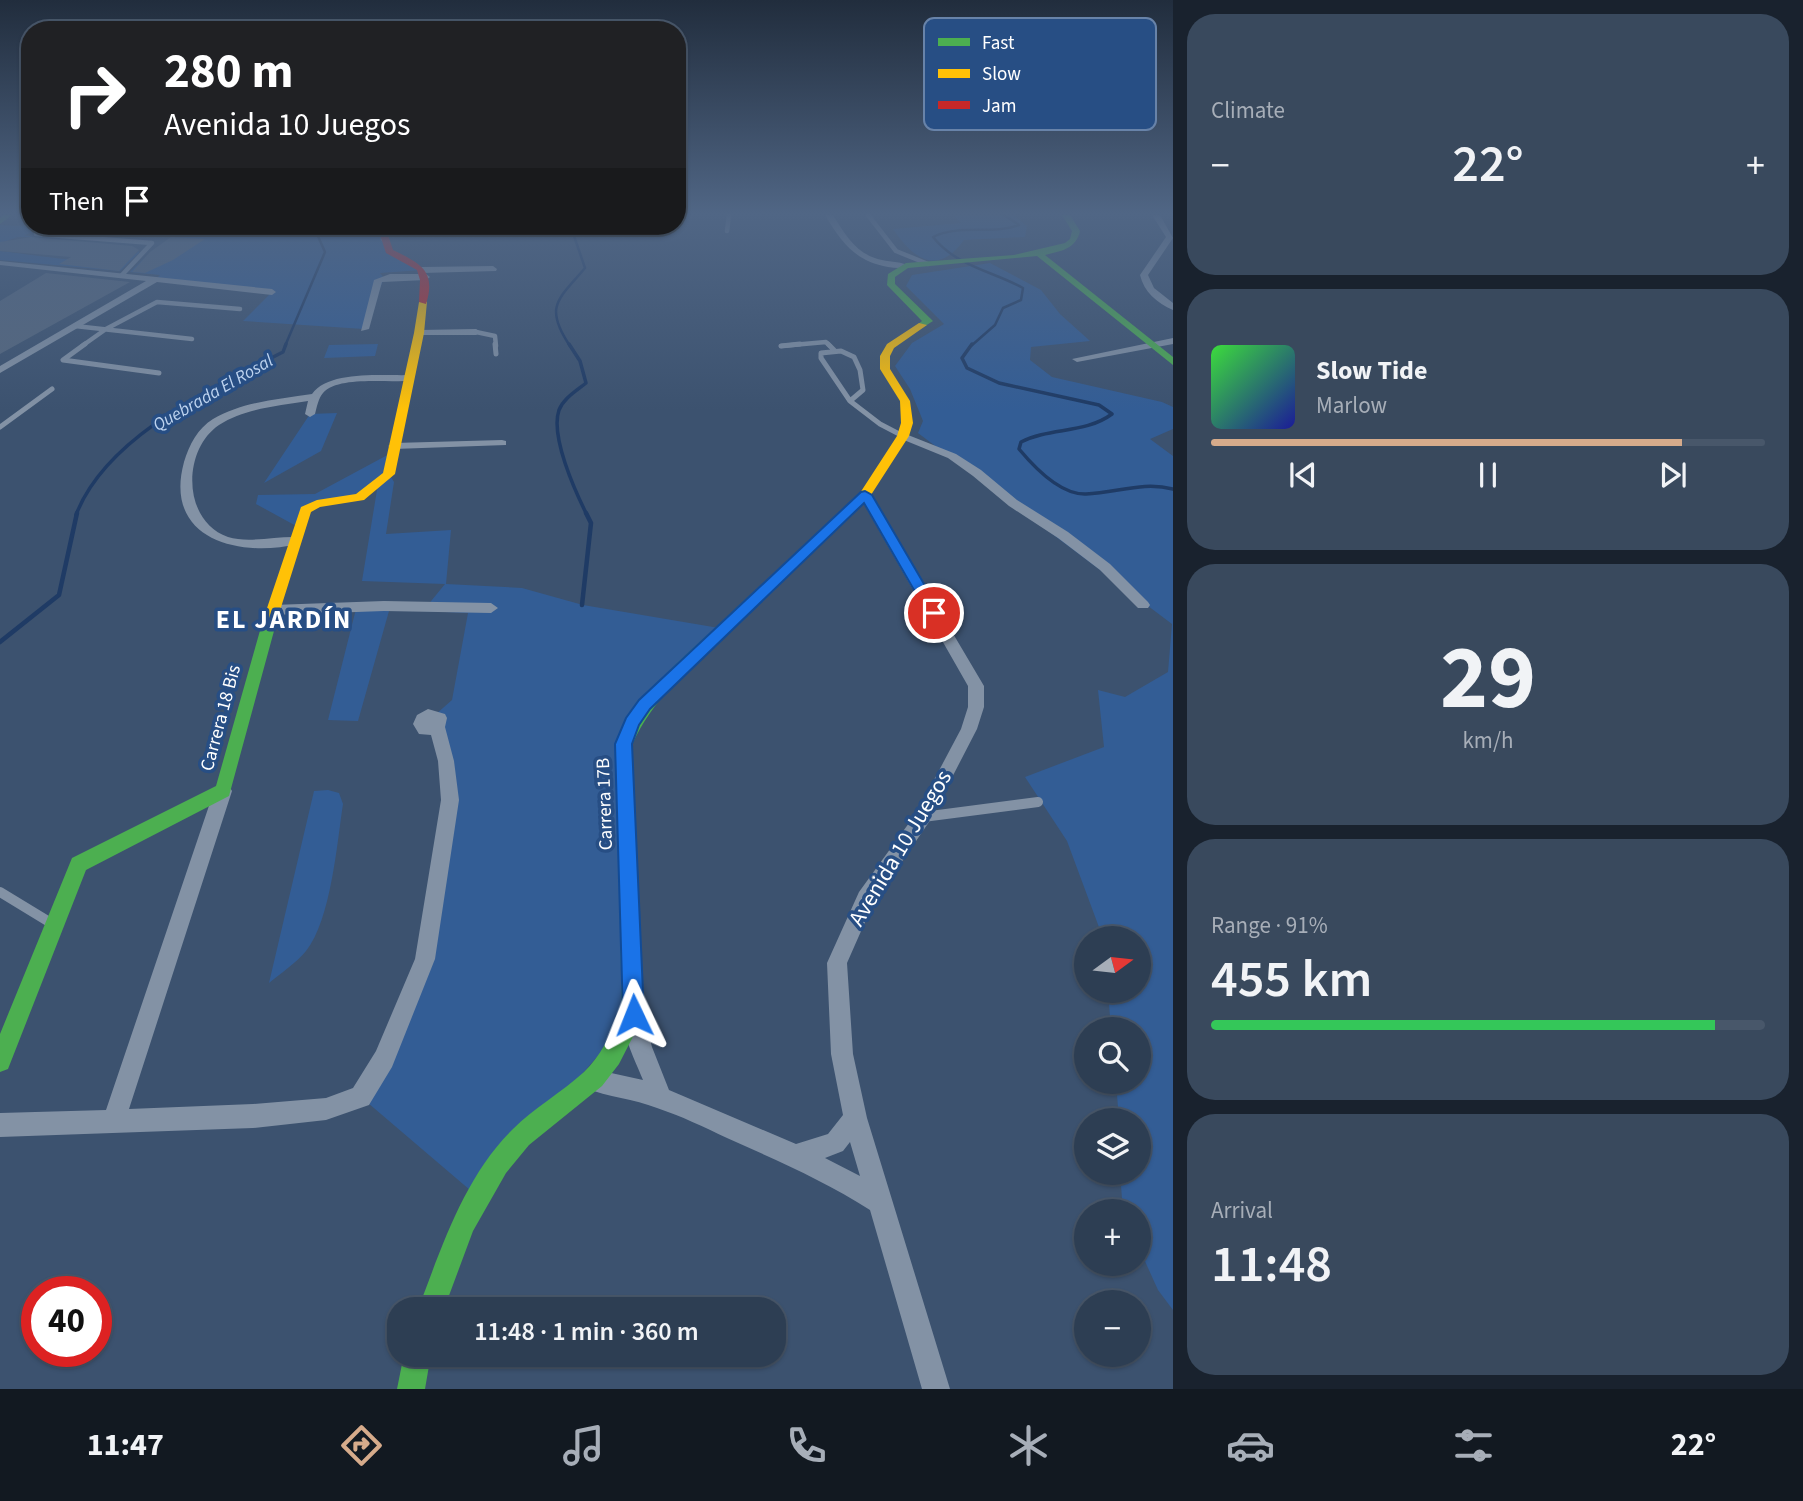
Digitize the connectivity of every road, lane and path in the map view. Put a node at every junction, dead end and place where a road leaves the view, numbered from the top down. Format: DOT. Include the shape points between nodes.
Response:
graph roads {
  1 [pos="155,280"];
  2 [pos="163,280"];
  3 [pos="379,280"];
  4 [pos="423,280"];
  5 [pos="891,280"];
  6 [pos="1071,280"];
  7 [pos="1145,280"];
  8 [pos="272,292"];
  9 [pos="1173,307"];
  10 [pos="240,309"];
  11 [pos="75,326"];
  12 [pos="365,329"];
  13 [pos="106,330"];
  14 [pos="475,332"];
  15 [pos="419,333"];
  16 [pos="192,339"];
  17 [pos="1173,341"];
  18 [pos="1151,345"];
  19 [pos="781,346"];
  20 [pos="834,350"];
  21 [pos="496,354"];
  22 [pos="1077,359"];
  23 [pos="1173,362"];
  24 [pos="0,370"];
  25 [pos="159,373"];
  26 [pos="410,378"];
  27 [pos="52,389"];
  28 [pos="314,397"];
  29 [pos="850,401"];
  30 [pos="310,414"];
  31 [pos="0,427"];
  32 [pos="903,436"];
  33 [pos="502,443"];
  34 [pos="394,446"];
  35 [pos="865,495"];
  36 [pos="293,541"];
  37 [pos="1143,605"];
  38 [pos="491,608"];
  39 [pos="273,610"];
  40 [pos="438,727"];
  41 [pos="223,791"];
  42 [pos="1038,802"];
  43 [pos="923,817"];
  44 [pos="0,892"];
  45 [pos="55,925"];
  46 [pos="634,1015"];
  47 [pos="0,1061"];
  48 [pos="593,1080"];
  49 [pos="661,1097"];
  50 [pos="855,1118"];
  51 [pos="114,1120"];
  52 [pos="0,1125"];
  53 [pos="795,1156"];
  54 [pos="881,1203"];
  55 [pos="435,1297"];
  56 [pos="415,1367"];
  57 [pos="411,1389"];
  58 [pos="936,1389"];
  1 -- 11 [label="street"];
  2 -- 8 [label="street"];
  3 -- 12 [label="street"];
  4 -- 15 [label="street"];
  5 -- 32 [label="street, Carrera 17B" via="891,285 928,321 890,346 885,356 885,369 905,401"];
  6 -- 18 [label="street"];
  7 -- 9 [label="street" via="1156,296"];
  10 -- 13 [label="lane" via="157,302"];
  11 -- 13 [label="lane"];
  11 -- 24 [label="street"];
  13 -- 16 [label="lane"];
  13 -- 25 [label="lane" via="63,360"];
  14 -- 15 [label="street"];
  14 -- 21 [label="lane" via="495,335"];
  15 -- 26 [label="street"];
  17 -- 18 [label="street"];
  18 -- 22 [label="street"];
  18 -- 23 [label="street"];
  19 -- 20 [label="lane" via="826,342"];
  20 -- 29 [label="lane" via="821,353 821,358"];
  20 -- 29 [label="lane" via="853,354 861,369 863,390"];
  26 -- 28 [label="street" via="335,383 324,386"];
  26 -- 34 [label="street"];
  27 -- 31 [label="lane"];
  28 -- 30 [label="street"];
  28 -- 36 [label="street" via="262,406 217,421 203,432 188,474 187,500 205,530 226,541"];
  29 -- 32 [label="lane"];
  32 -- 35 [label="street, Carrera 17B"];
  32 -- 37 [label="street" via="952,456 977,473 1105,567"];
  33 -- 34 [label="street"];
  34 -- 36 [label="street, Carrera 18 Bis" via="389,474 360,497 305,510"];
  35 -- 43 [label="street, Avenida 10 Juegos" via="976,686 969,729"];
  35 -- 46 [label="street, Carrera 17B" via="660,689 632,723 624,744"];
  36 -- 39 [label="street, Carrera 18 Bis"];
  38 -- 39 [label="street"];
  39 -- 41 [label="street, Carrera 18 Bis"];
  40 -- 51 [label="street" via="450,800 425,959 384,1059 361,1097 326,1109 253,1116"];
  41 -- 45 [label="street, Carrera 18 Bis" via="79,864"];
  41 -- 51 [label="street"];
  42 -- 43 [label="lane"];
  43 -- 50 [label="street, Avenida 10 Juegos" via="866,898 837,963 842,1054"];
  44 -- 45 [label="lane"];
  45 -- 47 [label="street, Carrera 18 Bis"];
  46 -- 48 [label="street, Carrera 17B" via="617,1051"];
  46 -- 49 [label="street"];
  48 -- 49 [label="street" via="626,1084"];
  48 -- 55 [label="street, Carrera 17B" via="513,1146 477,1196 446,1259"];
  49 -- 53 [label="street"];
  50 -- 53 [label="street" via="835,1143"];
  50 -- 54 [label="street, Avenida 10 Juegos"];
  51 -- 52 [label="street"];
  53 -- 54 [label="street" via="840,1176"];
  54 -- 58 [label="street, Avenida 10 Juegos"];
  56 -- 57 [label="street"];
}
